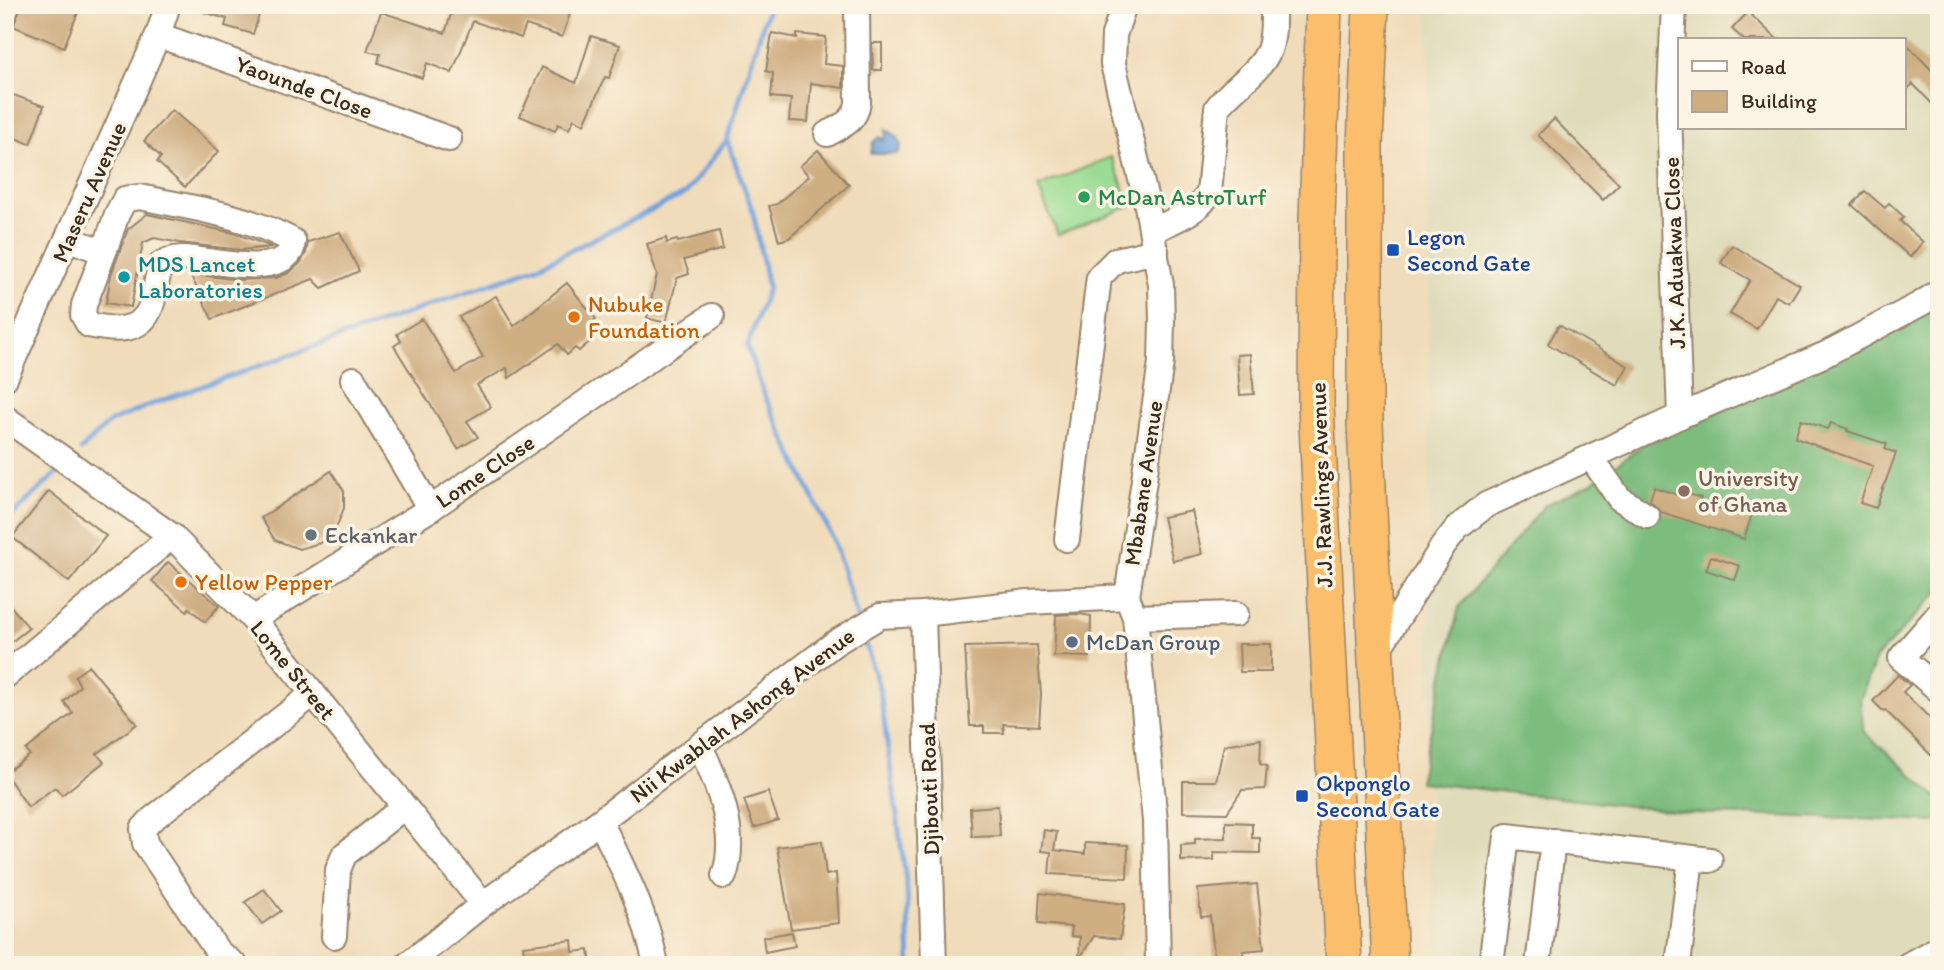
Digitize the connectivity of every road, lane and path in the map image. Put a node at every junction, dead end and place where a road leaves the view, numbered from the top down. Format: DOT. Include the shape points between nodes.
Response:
graph roads {
  1 [pos="168,5"];
  2 [pos="857,5"];
  3 [pos="1124,5"];
  4 [pos="1273,5"];
  5 [pos="1324,5"];
  6 [pos="1371,5"];
  7 [pos="1674,5"];
  8 [pos="158,35"];
  9 [pos="827,134"];
  10 [pos="449,139"];
  11 [pos="69,239"];
  12 [pos="1154,241"];
  13 [pos="104,252"];
  14 [pos="1939,292"];
  15 [pos="712,316"];
  16 [pos="5,378"];
  17 [pos="353,379"];
  18 [pos="1680,416"];
  19 [pos="5,418"];
  20 [pos="1591,457"];
  21 [pos="430,509"];
  22 [pos="1647,516"];
  23 [pos="172,536"];
  24 [pos="1067,540"];
  25 [pos="1131,607"];
  26 [pos="923,614"];
  27 [pos="1236,614"];
  28 [pos="1939,614"];
  29 [pos="253,619"];
  30 [pos="1374,657"];
  31 [pos="5,676"];
  32 [pos="1939,690"];
  33 [pos="313,694"];
  34 [pos="700,746"];
  35 [pos="404,807"];
  36 [pos="600,821"];
  37 [pos="1553,841"];
  38 [pos="724,876"];
  39 [pos="483,904"];
  40 [pos="334,936"];
  41 [pos="1939,948"];
  42 [pos="235,965"];
  43 [pos="407,965"];
  44 [pos="656,965"];
  45 [pos="934,965"];
  46 [pos="1158,965"];
  47 [pos="1343,965"];
  48 [pos="1390,965"];
  49 [pos="1491,965"];
  50 [pos="1538,965"];
  51 [pos="1678,965"];
  52 [pos="1908,965"];
  1 -- 8 [label="street, Maseru Avenue"];
  2 -- 9 [label="street" via="856,114"];
  3 -- 12 [label="street, Mbabane Avenue" via="1114,35 1113,64"];
  4 -- 12 [label="street" via="1269,48 1262,62 1217,108 1209,193 1202,205"];
  5 -- 47 [label="highway, J.J. Rawlings Avenue" via="1316,405"];
  6 -- 30 [label="highway, J.J. Rawlings Avenue" via="1365,423"];
  7 -- 18 [label="street, J.K. Aduakwa Close" via="1669,113"];
  8 -- 10 [label="street, Yaounde Close"];
  8 -- 11 [label="street, Maseru Avenue"];
  11 -- 13 [label="street"];
  11 -- 16 [label="street, Maseru Avenue"];
  12 -- 24 [label="street" via="1116,260 1098,277"];
  12 -- 25 [label="street, Mbabane Avenue" via="1161,285 1161,362"];
  13 -- 13 [label="street" via="83,315 89,325 114,331 125,330 147,315 162,263 181,258 247,267 283,258 293,241 244,220 140,197 125,199"];
  14 -- 18 [label="street" via="1826,354"];
  15 -- 21 [label="street, Lome Close"];
  17 -- 21 [label="street"];
  18 -- 20 [label="street"];
  19 -- 23 [label="street, Lome Street"];
  20 -- 22 [label="street" via="1619,498"];
  20 -- 30 [label="street" via="1486,505 1457,528"];
  21 -- 29 [label="street, Lome Close"];
  23 -- 29 [label="street, Lome Street"];
  23 -- 31 [label="street"];
  25 -- 26 [label="street, Nii Kwablah Ashong Avenue" via="1028,602"];
  25 -- 27 [label="street, Nii Kwablah Ashong Avenue"];
  25 -- 46 [label="street, Mbabane Avenue" via="1155,821"];
  26 -- 34 [label="street, Nii Kwablah Ashong Avenue" via="880,616 835,643"];
  26 -- 45 [label="street, Djibouti Road"];
  28 -- 32 [label="street" via="1901,658"];
  29 -- 33 [label="street, Lome Street"];
  30 -- 48 [label="highway, J.J. Rawlings Avenue"];
  33 -- 35 [label="street, Lome Street"];
  33 -- 42 [label="street" via="143,829 145,843 218,952"];
  34 -- 36 [label="street, Nii Kwablah Ashong Avenue"];
  34 -- 38 [label="street" via="718,785 727,830 729,862"];
  35 -- 39 [label="street, Lome Street"];
  35 -- 40 [label="street" via="344,855 338,870"];
  36 -- 39 [label="street, Nii Kwablah Ashong Avenue"];
  36 -- 44 [label="street" via="634,888"];
  37 -- 49 [label="street" via="1507,836"];
  37 -- 50 [label="street"];
  37 -- 51 [label="street" via="1700,859"];
  39 -- 43 [label="street, Nii Kwablah Ashong Avenue"];
  41 -- 52 [label="street"];
}
